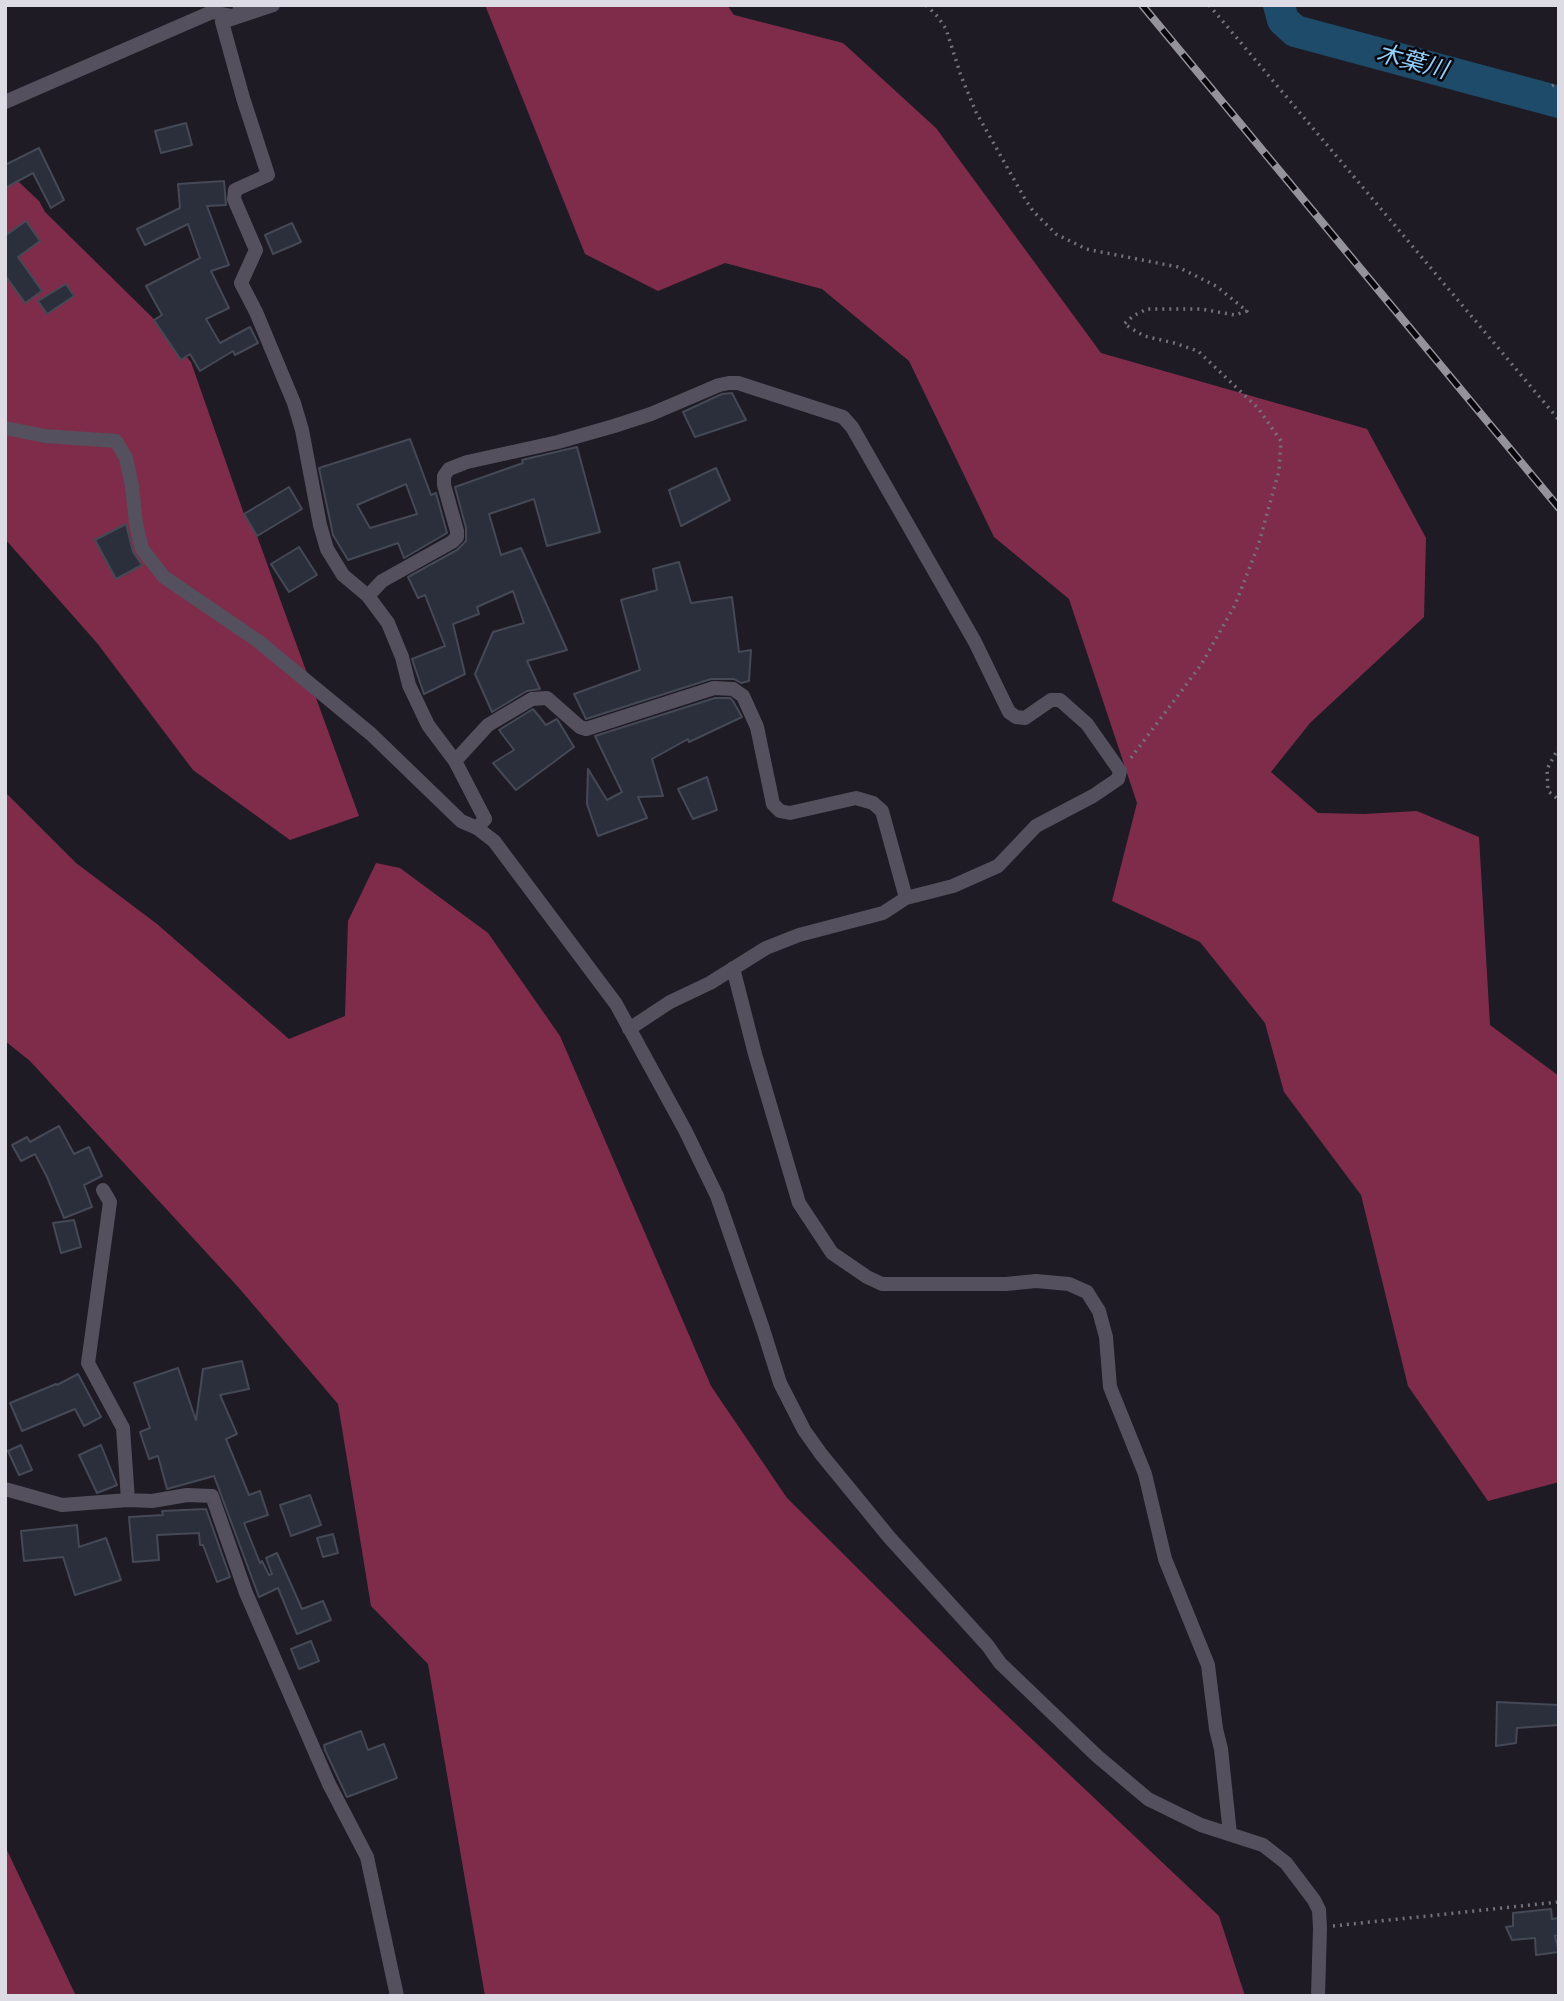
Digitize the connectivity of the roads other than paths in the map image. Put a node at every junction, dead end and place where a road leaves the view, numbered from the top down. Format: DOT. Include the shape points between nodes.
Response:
graph roads {
  1 [pos="273,5"];
  2 [pos="239,11"];
  3 [pos="5,102"];
  4 [pos="5,428"];
  5 [pos="368,596"];
  6 [pos="455,761"];
  7 [pos="477,828"];
  8 [pos="906,898"];
  9 [pos="733,968"];
  10 [pos="629,1029"];
  11 [pos="103,1190"];
  12 [pos="5,1489"];
  13 [pos="128,1500"];
  14 [pos="1230,1834"];
  15 [pos="397,1996"];
  16 [pos="1318,1996"];
  1 -- 2 [label="street"];
  2 -- 3 [label="street" via="212,12"];
  2 -- 5 [label="street" via="222,22 268,174 235,190 234,199 256,250 241,283 295,403 327,549 343,575"];
  4 -- 7 [label="street" via="116,441 126,458 142,549 164,577 258,641 371,734 461,821"];
  5 -- 6 [label="street" via="388,623 428,725"];
  5 -- 8 [label="street" via="382,581 457,537 444,476 467,462 614,426 738,383 843,418 975,642 1009,712 1026,718 1051,700 1060,700 1087,724 1120,772 1118,779 1093,796 1036,826 998,866 953,886"];
  6 -- 7 [label="street" via="485,819"];
  6 -- 8 [label="street" via="488,725 532,699 547,698 586,729 713,688 733,689 743,696 757,727 773,804 790,813 856,798 873,803 882,811"];
  7 -- 10 [label="street" via="494,841 616,1004"];
  8 -- 9 [label="street" via="883,913 766,948"];
  9 -- 10 [label="street"];
  9 -- 14 [label="street" via="799,1203 832,1253 882,1284 1069,1284 1087,1292 1099,1311 1111,1387 1145,1474 1165,1559 1208,1665"];
  10 -- 14 [label="street" via="717,1196 780,1383 821,1454 1000,1663 1097,1756 1148,1799"];
  11 -- 13 [label="street" via="110,1202 88,1363 124,1428"];
  12 -- 13 [label="street" via="62,1505"];
  13 -- 15 [label="street" via="212,1496 246,1594 329,1784 367,1857"];
  14 -- 16 [label="street" via="1263,1845 1286,1863 1314,1900 1320,1927"];
}
